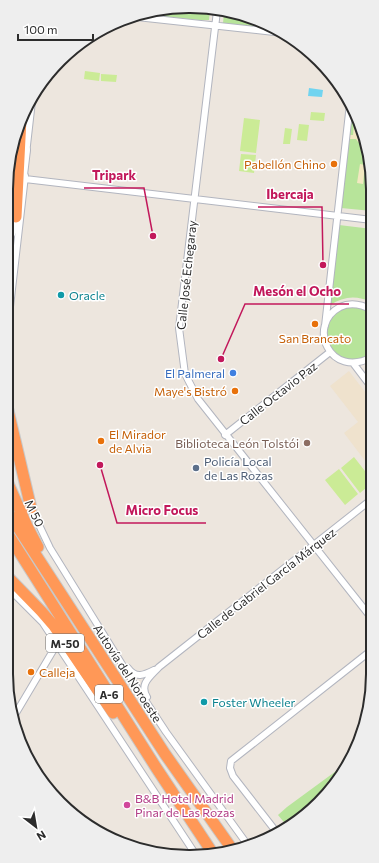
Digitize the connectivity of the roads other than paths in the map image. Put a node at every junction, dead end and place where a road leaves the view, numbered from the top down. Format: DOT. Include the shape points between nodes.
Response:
graph roads {
  1 [pos="217,15"];
  2 [pos="149,18"];
  3 [pos="215,26"];
  4 [pos="269,32"];
  5 [pos="31,112"];
  6 [pos="349,113"];
  7 [pos="20,141"];
  8 [pos="26,150"];
  9 [pos="25,179"];
  10 [pos="195,200"];
  11 [pos="338,216"];
  12 [pos="16,217"];
  13 [pos="366,219"];
  14 [pos="13,230"];
  15 [pos="13,287"];
  16 [pos="366,307"];
  17 [pos="325,326"];
  18 [pos="330,352"];
  19 [pos="366,360"];
  20 [pos="353,363"];
  21 [pos="366,380"];
  22 [pos="13,430"];
  23 [pos="225,435"];
  24 [pos="13,451"];
  25 [pos="13,495"];
  26 [pos="366,504"];
  27 [pos="32,508"];
  28 [pos="13,520"];
  29 [pos="13,542"];
  30 [pos="314,546"];
  31 [pos="13,582"];
  32 [pos="13,593"];
  33 [pos="88,609"];
  34 [pos="366,611"];
  35 [pos="57,644"];
  36 [pos="366,654"];
  37 [pos="159,667"];
  38 [pos="112,672"];
  39 [pos="17,711"];
  40 [pos="166,732"];
  41 [pos="274,829"];
  42 [pos="244,841"];
  43 [pos="230,845"];
  44 [pos="210,849"];
  45 [pos="193,850"];
  46 [pos="203,850"];
  1 -- 3 [label="street, Calle José Echegaray"];
  2 -- 3 [label="street"];
  3 -- 4 [label="street"];
  3 -- 10 [label="street, Calle José Echegaray"];
  5 -- 8 [label="street"];
  6 -- 11 [label="street"];
  7 -- 12 [label="highway"];
  8 -- 9 [label="street"];
  8 -- 12 [label="street"];
  9 -- 10 [label="street"];
  9 -- 15 [label="street"];
  10 -- 11 [label="street"];
  10 -- 23 [label="street, Calle José Echegaray" via="179,328 183,362 187,379 198,399"];
  11 -- 13 [label="street"];
  11 -- 17 [label="street"];
  12 -- 14 [label="street"];
  16 -- 17 [label="street" via="357,304 343,306 332,313"];
  17 -- 18 [label="street" via="325,342"];
  18 -- 20 [label="street" via="340,360"];
  18 -- 23 [label="street, Calle Octavio Paz"];
  19 -- 20 [label="street"];
  20 -- 21 [label="street"];
  22 -- 27 [label="highway"];
  23 -- 30 [label="street, Calle José Echegaray"];
  24 -- 27 [label="street"];
  25 -- 38 [label="highway, M 50 / M-50" via="44,557 108,659"];
  26 -- 30 [label="street, Calle de Gabriel García Márquez"];
  27 -- 33 [label="street" via="50,548"];
  28 -- 38 [label="highway, Autovía del Noroeste / A-6"];
  29 -- 44 [label="highway, A-6"];
  30 -- 34 [label="street, Calle José Echegaray"];
  30 -- 37 [label="street, Calle de Gabriel García Márquez"];
  31 -- 46 [label="highway, M-50" via="54,626"];
  32 -- 35 [label="street" via="43,623"];
  33 -- 37 [label="street, Calle de Gabriel García Márquez" via="130,671 141,676"];
  33 -- 40 [label="street"];
  35 -- 39 [label="street"];
  35 -- 45 [label="street"];
  36 -- 41 [label="street" via="230,763 233,776"];
  37 -- 40 [label="street, Calle de Gabriel García Márquez" via="143,687"];
  38 -- 43 [label="highway, Autovía del Noroeste / A-6" via="165,754"];
  40 -- 42 [label="street"];
}
